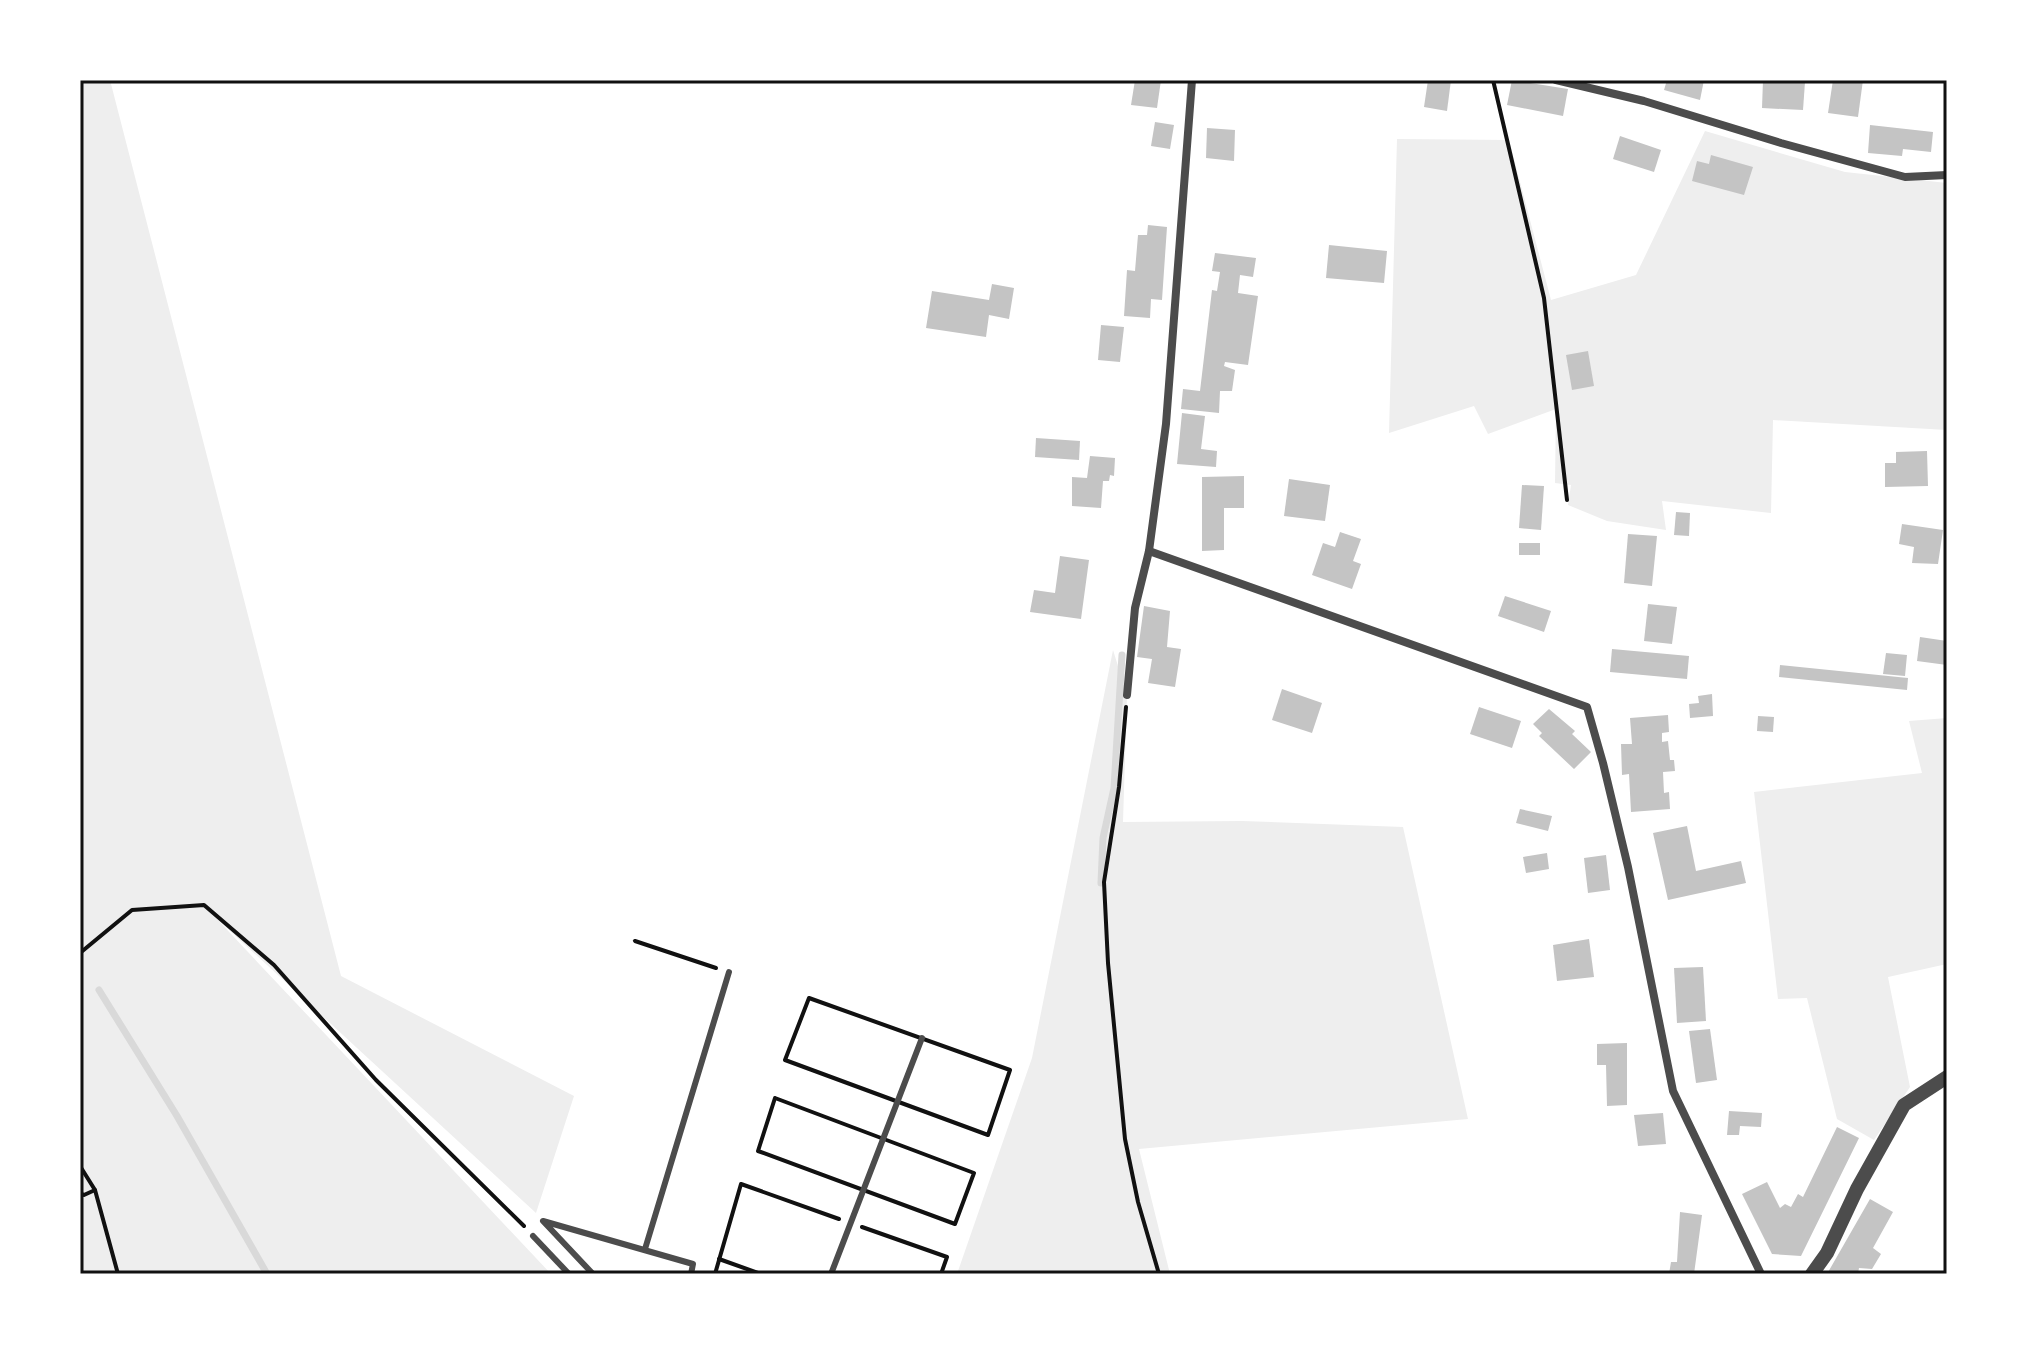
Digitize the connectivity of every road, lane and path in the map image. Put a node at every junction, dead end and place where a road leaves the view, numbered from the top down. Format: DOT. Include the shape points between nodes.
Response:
graph roads {
  1 [pos="1192,80"];
  2 [pos="1493,80"];
  3 [pos="1556,80"];
  4 [pos="1947,175"];
  5 [pos="1567,500"];
  6 [pos="1149,551"];
  7 [pos="1127,695"];
  8 [pos="635,941"];
  9 [pos="80,953"];
  10 [pos="729,972"];
  11 [pos="922,1038"];
  12 [pos="1947,1077"];
  13 [pos="80,1166"];
  14 [pos="95,1190"];
  15 [pos="80,1193"];
  16 [pos="851,1223"];
  17 [pos="533,1236"];
  18 [pos="645,1249"];
  19 [pos="719,1259"];
  20 [pos="118,1274"];
  21 [pos="569,1274"];
  22 [pos="593,1274"];
  23 [pos="691,1274"];
  24 [pos="715,1274"];
  25 [pos="761,1274"];
  26 [pos="831,1274"];
  27 [pos="941,1274"];
  28 [pos="1159,1274"];
  29 [pos="1761,1274"];
  30 [pos="1812,1274"];
  1 -- 6 [label="street" via="1166,424"];
  2 -- 5 [label="path" via="1544,298"];
  3 -- 4 [label="street" via="1905,177"];
  6 -- 7 [label="street" via="1135,608"];
  6 -- 29 [label="street" via="1587,707 1628,867 1673,1091"];
  7 -- 28 [label="path" via="1104,882 1106,923 1125,1139"];
  8 -- 10 [label="path"];
  9 -- 17 [label="path" via="132,910 204,905 274,965 376,1080"];
  10 -- 18 [label="lane"];
  11 -- 16 [label="lane"];
  12 -- 30 [label="street" via="1904,1105"];
  13 -- 14 [label="path"];
  14 -- 15 [label="path"];
  14 -- 20 [label="path"];
  16 -- 19 [label="path" via="741,1184"];
  16 -- 26 [label="lane"];
  16 -- 27 [label="path" via="947,1257"];
  17 -- 21 [label="lane"];
  18 -- 22 [label="lane" via="543,1221"];
  18 -- 23 [label="lane" via="693,1264"];
  19 -- 24 [label="path"];
  19 -- 25 [label="path"];
}
